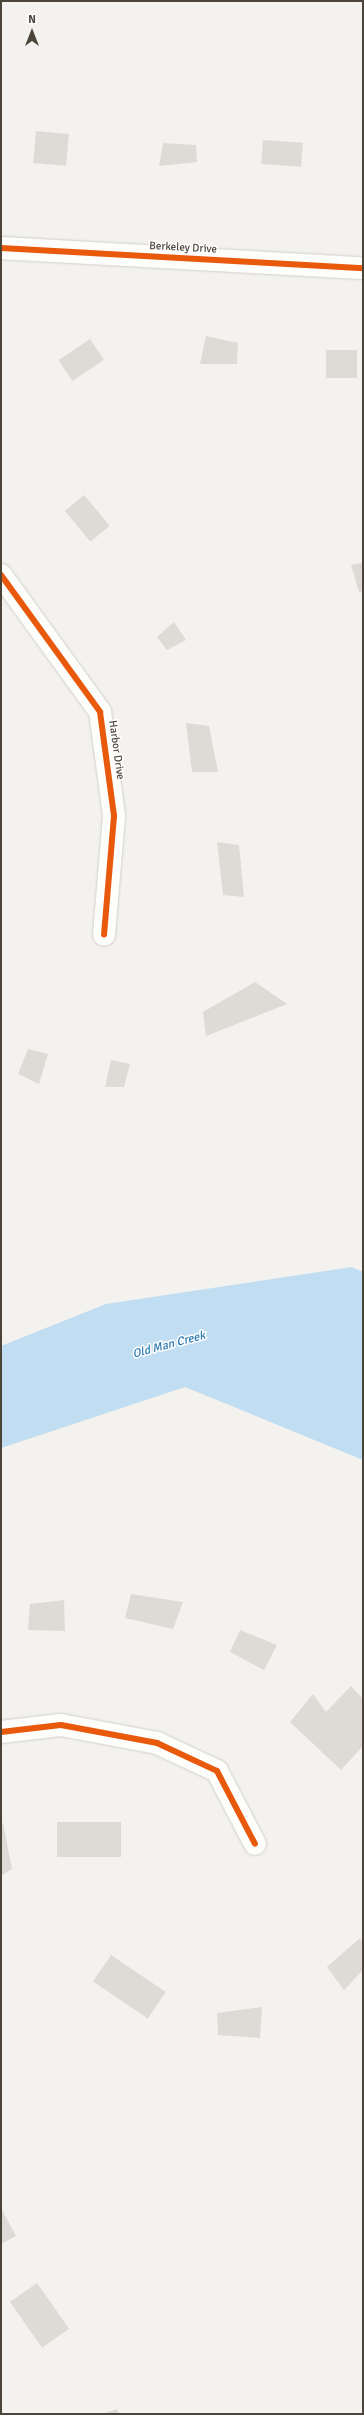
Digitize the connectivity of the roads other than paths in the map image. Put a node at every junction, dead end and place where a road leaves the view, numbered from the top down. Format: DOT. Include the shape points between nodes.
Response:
graph roads {
  1 [pos="1,248"];
  2 [pos="363,268"];
  3 [pos="1,575"];
  4 [pos="104,935"];
  5 [pos="1,1732"];
  6 [pos="255,1844"];
  1 -- 2 [label="street, Berkeley Drive"];
  3 -- 4 [label="street, Harbor Drive" via="100,712 114,816"];
  5 -- 6 [label="street" via="61,1726 157,1743 217,1771"];
}
